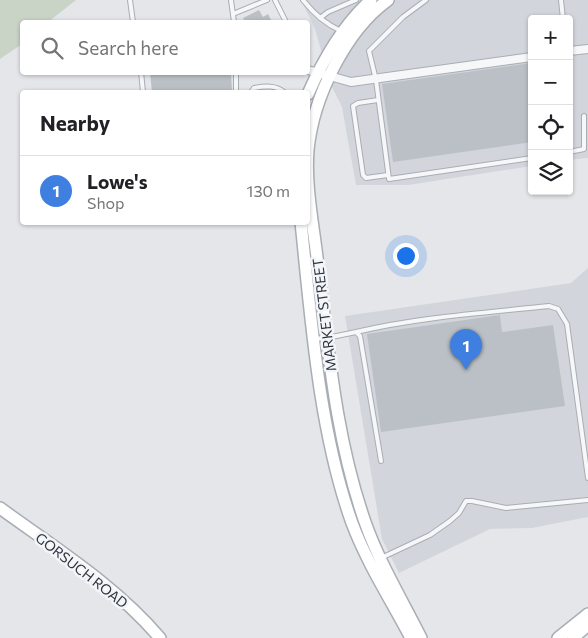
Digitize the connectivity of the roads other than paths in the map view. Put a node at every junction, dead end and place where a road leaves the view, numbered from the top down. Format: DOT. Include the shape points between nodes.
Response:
graph roads {
  1 [pos="130,0"];
  2 [pos="232,0"];
  3 [pos="266,0"];
  4 [pos="275,0"];
  5 [pos="303,0"];
  6 [pos="356,0"];
  7 [pos="371,0"];
  8 [pos="388,0"];
  9 [pos="426,0"];
  10 [pos="561,0"];
  11 [pos="233,14"];
  12 [pos="563,15"];
  13 [pos="320,18"];
  14 [pos="134,20"];
  15 [pos="234,20"];
  16 [pos="285,20"];
  17 [pos="343,32"];
  18 [pos="588,49"];
  19 [pos="573,51"];
  20 [pos="528,58"];
  21 [pos="318,74"];
  22 [pos="141,75"];
  23 [pos="236,75"];
  24 [pos="376,80"];
  25 [pos="143,90"];
  26 [pos="236,90"];
  27 [pos="252,90"];
  28 [pos="282,90"];
  29 [pos="310,90"];
  30 [pos="378,100"];
  31 [pos="584,116"];
  32 [pos="310,144"];
  33 [pos="573,151"];
  34 [pos="528,159"];
  35 [pos="388,175"];
  36 [pos="310,182"];
  37 [pos="301,225"];
  38 [pos="356,332"];
  39 [pos="327,338"];
  40 [pos="314,339"];
  41 [pos="381,461"];
  42 [pos="588,478"];
  43 [pos="588,500"];
  44 [pos="0,508"];
  45 [pos="381,558"];
  46 [pos="588,614"];
  47 [pos="588,625"];
  48 [pos="160,638"];
  49 [pos="411,638"];
  50 [pos="421,638"];
  51 [pos="558,638"];
  52 [pos="573,638"];
  1 -- 14 [label="lane"];
  2 -- 11 [label="lane"];
  3 -- 11 [label="lane"];
  4 -- 16 [label="lane"];
  5 -- 13 [label="lane"];
  6 -- 13 [label="lane"];
  7 -- 17 [label="street, MARKET STREET"];
  8 -- 21 [label="street, MARKET STREET"];
  9 -- 24 [label="lane" via="403,17 369,51"];
  10 -- 12 [label="lane"];
  11 -- 15 [label="lane"];
  13 -- 17 [label="lane"];
  17 -- 21 [label="street, MARKET STREET"];
  18 -- 19 [label="street"];
  20 -- 24 [label="street"];
  21 -- 24 [label="street" via="350,82"];
  21 -- 29 [label="street, MARKET STREET"];
  21 -- 32 [label="street, MARKET STREET" via="320,97"];
  22 -- 25 [label="lane"];
  23 -- 26 [label="lane"];
  24 -- 30 [label="lane"];
  27 -- 28 [label="lane" via="272,87"];
  30 -- 35 [label="lane"];
  30 -- 35 [label="lane" via="353,106 362,175 366,178"];
  31 -- 33 [label="lane" via="584,150"];
  34 -- 35 [label="lane" via="389,180"];
  36 -- 39 [label="street, MARKET STREET"];
  37 -- 40 [label="street, MARKET STREET"];
  38 -- 39 [label="lane"];
  38 -- 41 [label="lane" via="360,336"];
  38 -- 42 [label="lane" via="465,314 549,306 558,309 567,324"];
  39 -- 40 [label="lane"];
  39 -- 45 [label="street, MARKET STREET" via="336,411 348,470"];
  40 -- 49 [label="street, MARKET STREET" via="327,426 353,524"];
  43 -- 45 [label="lane" via="506,508 466,501 460,513 430,535"];
  44 -- 48 [label="street, GORSUCH ROAD" via="104,584"];
  45 -- 50 [label="street, MARKET STREET"];
  46 -- 51 [label="street"];
  47 -- 52 [label="street"];
}
